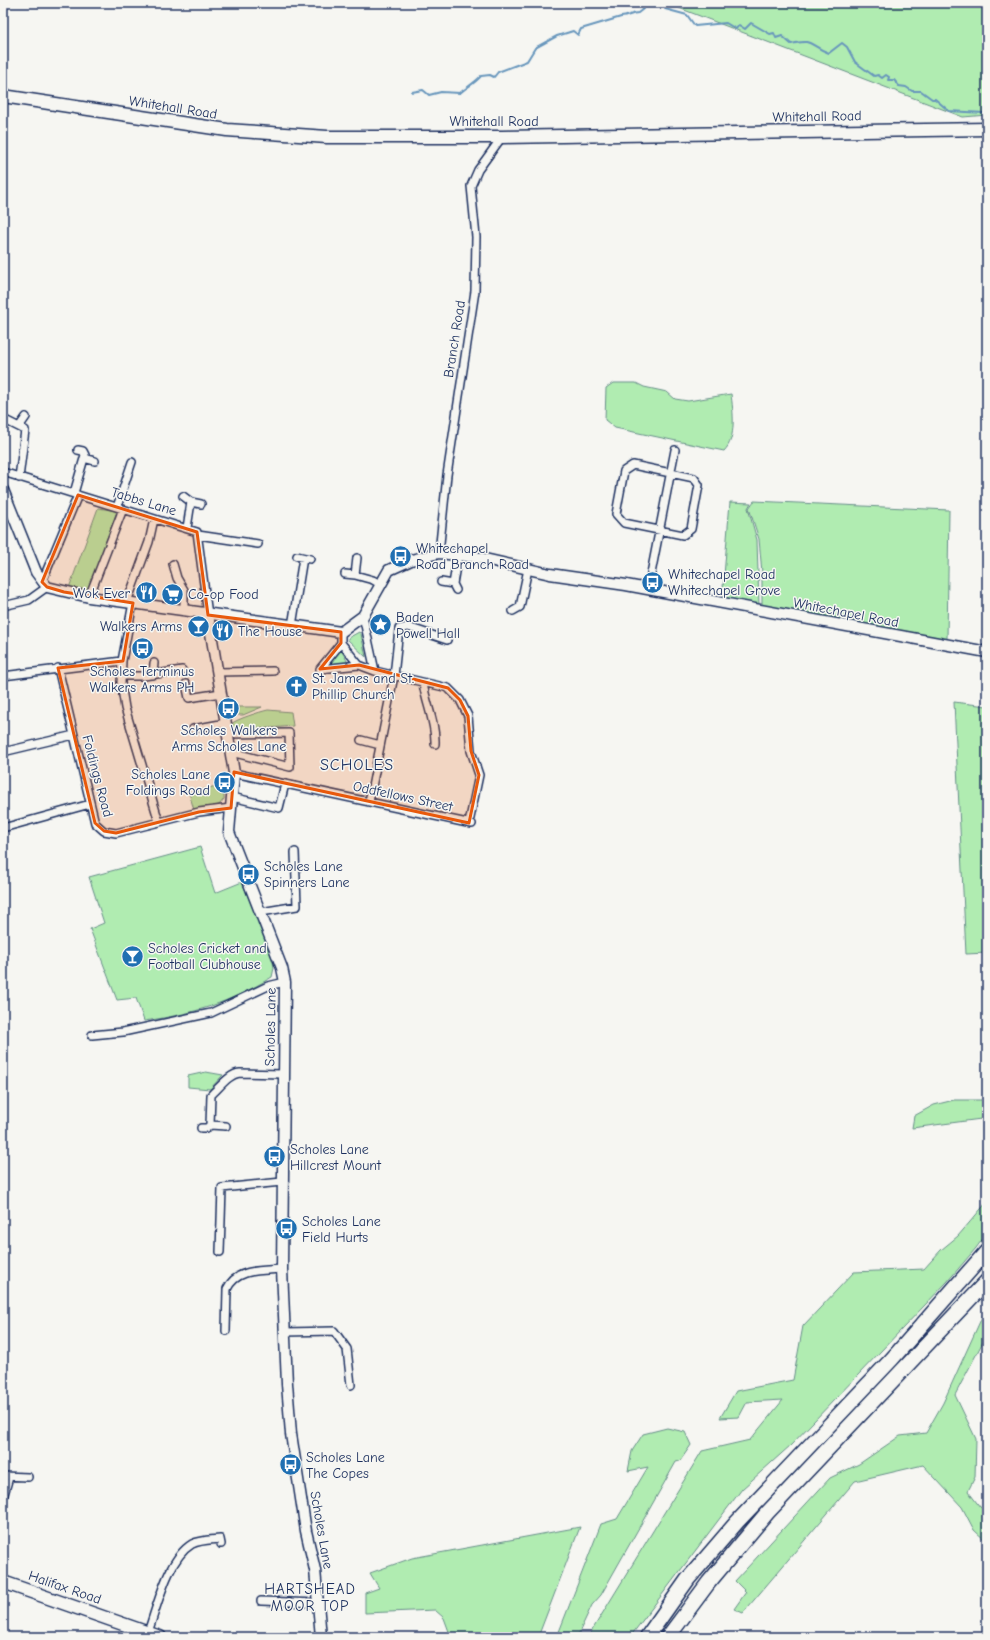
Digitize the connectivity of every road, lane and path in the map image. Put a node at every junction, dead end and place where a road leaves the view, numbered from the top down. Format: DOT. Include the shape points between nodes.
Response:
graph roads {
  1 [pos="3,96"];
  2 [pos="987,129"];
  3 [pos="502,137"];
  4 [pos="26,417"];
  5 [pos="3,420"];
  6 [pos="19,427"];
  7 [pos="78,450"];
  8 [pos="675,450"];
  9 [pos="85,457"];
  10 [pos="95,461"];
  11 [pos="132,462"];
  12 [pos="3,472"];
  13 [pos="671,473"];
  14 [pos="19,478"];
  15 [pos="3,490"];
  16 [pos="76,494"];
  17 [pos="184,496"];
  18 [pos="191,502"];
  19 [pos="201,504"];
  20 [pos="120,508"];
  21 [pos="154,519"];
  22 [pos="187,528"];
  23 [pos="660,530"];
  24 [pos="198,535"];
  25 [pos="258,544"];
  26 [pos="439,553"];
  27 [pos="458,554"];
  28 [pos="303,558"];
  29 [pos="357,558"];
  30 [pos="173,564"];
  31 [pos="528,569"];
  32 [pos="344,574"];
  33 [pos="355,575"];
  34 [pos="441,582"];
  35 [pos="45,584"];
  36 [pos="380,584"];
  37 [pos="648,589"];
  38 [pos="89,597"];
  39 [pos="130,603"];
  40 [pos="3,606"];
  41 [pos="184,611"];
  42 [pos="513,611"];
  43 [pos="208,615"];
  44 [pos="363,616"];
  45 [pos="292,626"];
  46 [pos="341,632"];
  47 [pos="447,640"];
  48 [pos="341,643"];
  49 [pos="987,652"];
  50 [pos="122,661"];
  51 [pos="154,663"];
  52 [pos="359,666"];
  53 [pos="58,668"];
  54 [pos="182,670"];
  55 [pos="273,671"];
  56 [pos="375,671"];
  57 [pos="218,672"];
  58 [pos="153,675"];
  59 [pos="3,676"];
  60 [pos="121,676"];
  61 [pos="394,676"];
  62 [pos="423,683"];
  63 [pos="186,684"];
  64 [pos="221,693"];
  65 [pos="226,723"];
  66 [pos="193,729"];
  67 [pos="228,734"];
  68 [pos="74,735"];
  69 [pos="361,740"];
  70 [pos="435,744"];
  71 [pos="380,745"];
  72 [pos="3,752"];
  73 [pos="230,752"];
  74 [pos="234,773"];
  75 [pos="285,784"];
  76 [pos="232,797"];
  77 [pos="369,802"];
  78 [pos="90,804"];
  79 [pos="231,808"];
  80 [pos="160,822"];
  81 [pos="3,828"];
  82 [pos="295,852"];
  83 [pos="261,912"];
  84 [pos="285,982"];
  85 [pos="92,1035"];
  86 [pos="283,1074"];
  87 [pos="210,1125"];
  88 [pos="226,1126"];
  89 [pos="200,1128"];
  90 [pos="282,1182"];
  91 [pos="987,1251"];
  92 [pos="220,1252"];
  93 [pos="282,1269"];
  94 [pos="987,1281"];
  95 [pos="226,1331"];
  96 [pos="285,1332"];
  97 [pos="351,1386"];
  98 [pos="6,1476"];
  99 [pos="28,1477"];
  100 [pos="3,1498"];
  101 [pos="221,1544"];
  102 [pos="3,1582"];
  103 [pos="261,1601"];
  104 [pos="319,1603"];
  105 [pos="145,1635"];
  106 [pos="160,1637"];
  107 [pos="321,1637"];
  108 [pos="647,1637"];
  109 [pos="668,1637"];
  1 -- 3 [label="main road, Whitehall Road" via="257,133 327,137"];
  2 -- 3 [label="main road, Whitehall Road"];
  3 -- 26 [label="street, Branch Road" via="478,170 471,186 476,237 475,291 447,475"];
  4 -- 6 [label="street"];
  5 -- 6 [label="street"];
  6 -- 14 [label="street" via="25,430"];
  7 -- 9 [label="street" via="83,451"];
  8 -- 13 [label="street"];
  9 -- 10 [label="street"];
  9 -- 16 [label="street"];
  11 -- 20 [label="street"];
  12 -- 14 [label="street, Tabbs Lane"];
  13 -- 23 [label="street"];
  13 -- 23 [label="street" via="694,478 699,485 691,530 683,535"];
  13 -- 23 [label="street" via="633,465 624,471 616,514 624,523"];
  14 -- 16 [label="street, Tabbs Lane"];
  15 -- 35 [label="main road" via="36,572"];
  16 -- 20 [label="street, Tabbs Lane"];
  16 -- 35 [label="street"];
  17 -- 18 [label="street"];
  18 -- 19 [label="street"];
  18 -- 22 [label="street"];
  20 -- 21 [label="street, Tabbs Lane"];
  20 -- 38 [label="street"];
  21 -- 22 [label="street, Tabbs Lane"];
  21 -- 39 [label="street"];
  22 -- 24 [label="street, Tabbs Lane"];
  23 -- 37 [label="street"];
  24 -- 25 [label="street"];
  24 -- 43 [label="street"];
  26 -- 27 [label="main road, Whitechapel Road"];
  26 -- 36 [label="main road, Whitechapel Road" via="399,564 389,570"];
  27 -- 31 [label="main road, Whitechapel Road"];
  27 -- 34 [label="street" via="455,587"];
  28 -- 45 [label="street"];
  29 -- 33 [label="street"];
  30 -- 41 [label="street" via="184,590"];
  31 -- 37 [label="main road, Whitechapel Road"];
  31 -- 42 [label="street" via="520,607"];
  32 -- 33 [label="street"];
  33 -- 36 [label="street"];
  35 -- 38 [label="main road"];
  35 -- 40 [label="street" via="30,600"];
  36 -- 44 [label="main road, Whitechapel Road"];
  37 -- 49 [label="main road, Whitechapel Road"];
  38 -- 39 [label="main road"];
  39 -- 41 [label="main road"];
  39 -- 50 [label="street"];
  41 -- 43 [label="main road"];
  43 -- 45 [label="main road"];
  43 -- 57 [label="main road, Scholes Lane"];
  44 -- 46 [label="main road"];
  44 -- 56 [label="street"];
  45 -- 46 [label="main road"];
  46 -- 48 [label="street"];
  47 -- 61 [label="street" via="408,627 399,629"];
  48 -- 52 [label="street"];
  48 -- 52 [label="street" via="320,669"];
  50 -- 53 [label="street"];
  50 -- 60 [label="street"];
  51 -- 58 [label="street"];
  52 -- 56 [label="street"];
  53 -- 59 [label="street"];
  53 -- 68 [label="street, Foldings Road"];
  54 -- 58 [label="street"];
  55 -- 57 [label="street"];
  56 -- 61 [label="street"];
  57 -- 64 [label="main road, Scholes Lane"];
  58 -- 60 [label="street"];
  60 -- 80 [label="street" via="125,708"];
  61 -- 62 [label="street"];
  61 -- 71 [label="street"];
  62 -- 70 [label="street" via="435,730"];
  62 -- 77 [label="street, Oddfellows Street" via="448,688 460,700 468,716 471,751 479,775 471,823"];
  63 -- 64 [label="street" via="189,698"];
  64 -- 65 [label="main road, Scholes Lane"];
  65 -- 66 [label="street"];
  65 -- 67 [label="main road, Scholes Lane"];
  67 -- 73 [label="main road, Scholes Lane"];
  67 -- 73 [label="street" via="289,733 290,767"];
  68 -- 72 [label="street"];
  68 -- 78 [label="street, Foldings Road"];
  69 -- 71 [label="street"];
  71 -- 77 [label="street"];
  73 -- 74 [label="main road, Scholes Lane"];
  74 -- 75 [label="street, Oddfellows Street"];
  74 -- 76 [label="main road, Scholes Lane"];
  75 -- 76 [label="street" via="279,808"];
  75 -- 77 [label="street, Oddfellows Street"];
  76 -- 79 [label="main road, Scholes Lane"];
  78 -- 80 [label="street, Foldings Road" via="95,823 104,831 116,833"];
  78 -- 81 [label="street"];
  79 -- 80 [label="street, Foldings Road" via="199,812"];
  79 -- 83 [label="main road, Scholes Lane" via="229,832"];
  82 -- 83 [label="street" via="297,906"];
  83 -- 84 [label="main road, Scholes Lane"];
  84 -- 85 [label="street" via="268,986 211,1013 124,1032"];
  84 -- 86 [label="main road, Scholes Lane"];
  86 -- 87 [label="street" via="235,1073 211,1095"];
  86 -- 90 [label="main road, Scholes Lane"];
  87 -- 88 [label="street"];
  87 -- 89 [label="street" via="207,1128"];
  90 -- 92 [label="street" via="222,1188"];
  90 -- 93 [label="main road, Scholes Lane"];
  91 -- 108 [label="highway" via="892,1359 737,1522 688,1579"];
  93 -- 95 [label="street" via="243,1273 229,1285"];
  93 -- 96 [label="main road, Scholes Lane"];
  94 -- 109 [label="highway" via="767,1512 709,1582"];
  96 -- 97 [label="street" via="334,1331 347,1349"];
  96 -- 104 [label="main road, Scholes Lane" via="291,1434"];
  98 -- 99 [label="street"];
  98 -- 100 [label="street"];
  101 -- 105 [label="street" via="220,1539 207,1540 193,1544 183,1552 170,1570"];
  102 -- 105 [label="main road, Halifax Road" via="118,1621"];
  103 -- 104 [label="street"];
  104 -- 107 [label="main road, Scholes Lane"];
  105 -- 106 [label="main road, Halifax Road"];
}
